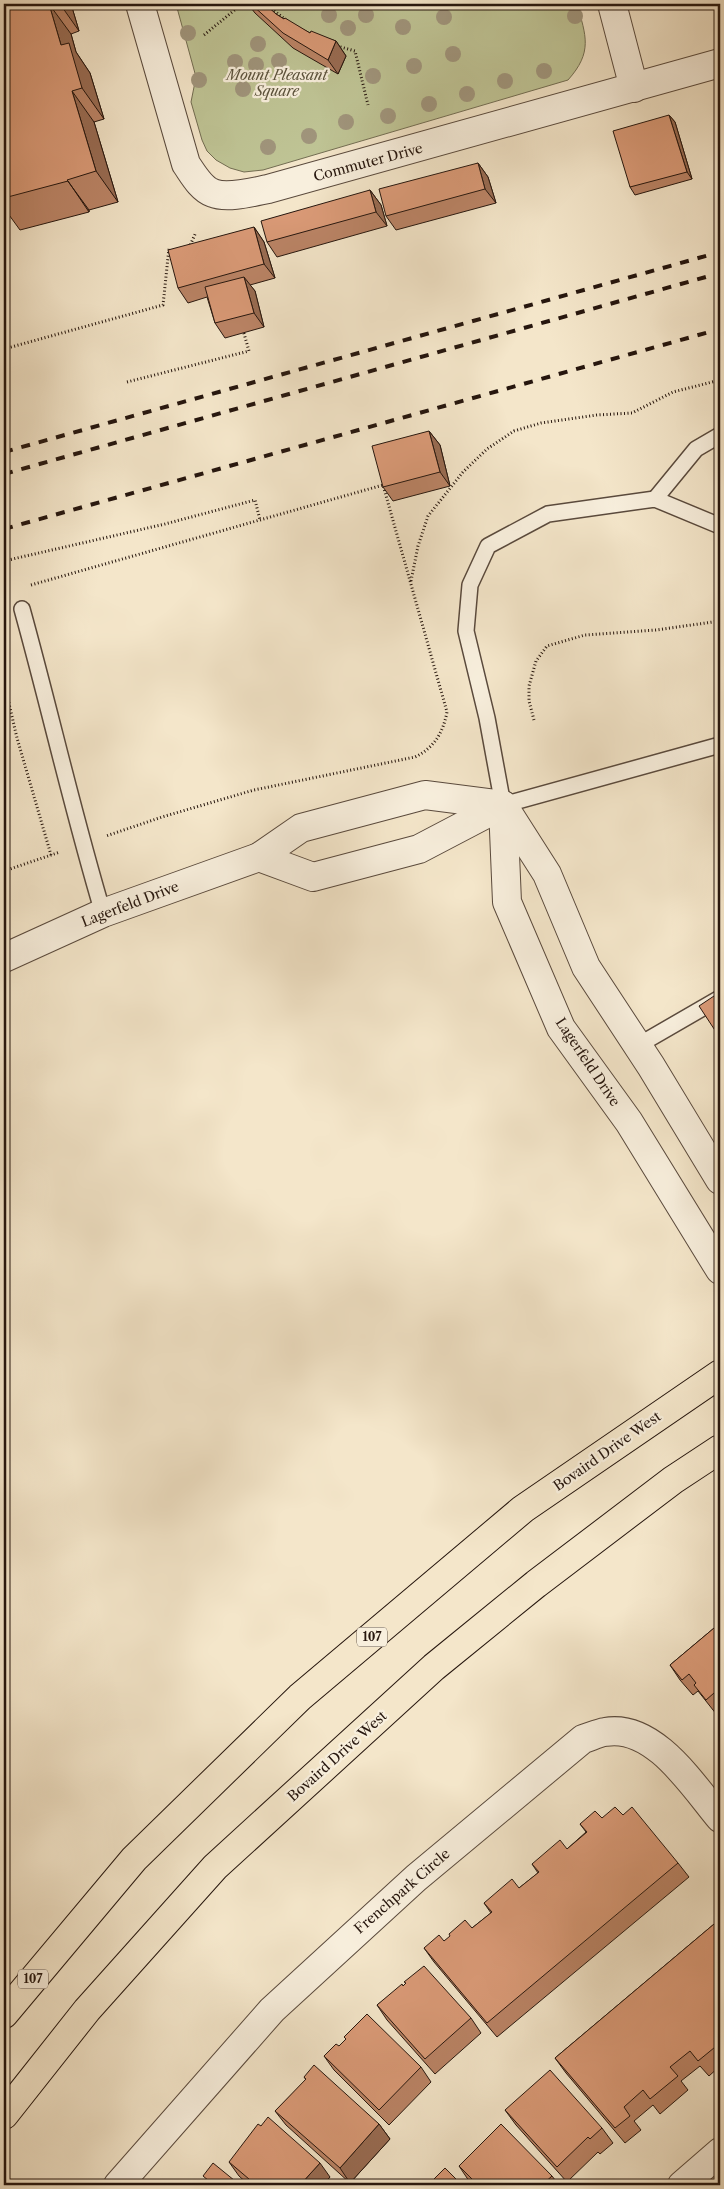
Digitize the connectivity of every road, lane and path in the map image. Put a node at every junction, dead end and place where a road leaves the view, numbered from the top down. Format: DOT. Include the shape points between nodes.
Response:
graph roads {
  1 [pos="140,4"];
  2 [pos="242,4"];
  3 [pos="266,4"];
  4 [pos="612,4"];
  5 [pos="295,26"];
  6 [pos="204,35"];
  7 [pos="333,44"];
  8 [pos="720,63"];
  9 [pos="634,88"];
  10 [pos="368,105"];
  11 [pos="196,232"];
  12 [pos="169,248"];
  13 [pos="197,253"];
  14 [pos="241,324"];
  15 [pos="4,349"];
  16 [pos="720,380"];
  17 [pos="127,382"];
  18 [pos="720,435"];
  19 [pos="654,499"];
  20 [pos="260,520"];
  21 [pos="720,526"];
  22 [pos="4,562"];
  23 [pos="411,584"];
  24 [pos="23,587"];
  25 [pos="22,610"];
  26 [pos="720,621"];
  27 [pos="4,682"];
  28 [pos="534,720"];
  29 [pos="720,745"];
  30 [pos="503,805"];
  31 [pos="83,845"];
  32 [pos="51,855"];
  33 [pos="260,858"];
  34 [pos="4,871"];
  35 [pos="103,913"];
  36 [pos="4,958"];
  37 [pos="720,998"];
  38 [pos="638,1046"];
  39 [pos="720,1180"];
  40 [pos="720,1270"];
  41 [pos="720,1374"];
  42 [pos="720,1448"];
  43 [pos="720,1818"];
  44 [pos="4,2014"];
  45 [pos="4,2115"];
  46 [pos="720,2152"];
  47 [pos="118,2185"];
  48 [pos="682,2185"];
  1 -- 9 [label="street, Commuter Drive" via="186,164 198,182 213,193 240,195 268,190"];
  2 -- 6 [label="path"];
  3 -- 5 [label="path"];
  4 -- 9 [label="street"];
  7 -- 10 [label="path" via="355,51"];
  8 -- 9 [label="street, Commuter Drive"];
  11 -- 13 [label="path" via="187,251"];
  12 -- 15 [label="path" via="163,305"];
  14 -- 17 [label="path" via="249,351"];
  16 -- 23 [label="path" via="673,392 632,414 541,423 514,431 463,472 428,516"];
  18 -- 19 [label="lane" via="696,449"];
  19 -- 21 [label="lane"];
  19 -- 30 [label="lane" via="548,514 488,546 470,585 466,631"];
  20 -- 22 [label="path" via="255,500"];
  20 -- 23 [label="path" via="383,485"];
  20 -- 24 [label="path"];
  23 -- 31 [label="path" via="447,712 444,728 426,752 415,757 254,790"];
  25 -- 31 [label="lane"];
  26 -- 28 [label="path" via="586,635 547,646 536,661 528,686 528,701"];
  27 -- 32 [label="path"];
  29 -- 30 [label="lane"];
  30 -- 33 [label="street, Lagerfeld Drive" via="425,795 301,828"];
  30 -- 33 [label="street" via="419,848 313,876"];
  30 -- 38 [label="street" via="547,874 586,967"];
  30 -- 40 [label="street, Lagerfeld Drive" via="507,902 562,1028 628,1122"];
  31 -- 32 [label="path"];
  31 -- 35 [label="lane"];
  32 -- 34 [label="path"];
  33 -- 35 [label="street, Lagerfeld Drive"];
  35 -- 36 [label="street, Lagerfeld Drive"];
  37 -- 38 [label="lane"];
  38 -- 39 [label="street"];
  41 -- 44 [label="main road, Bovaird Drive West / 107" via="523,1509 300,1697 134,1859"];
  42 -- 45 [label="main road, Bovaird Drive West" via="536,1584 434,1667 215,1866 87,2010"];
  43 -- 47 [label="street, Frenchpark Circle" via="651,1741 627,1733 606,1732 583,1739 416,1878 272,2010"];
  46 -- 48 [label="street"];
}
